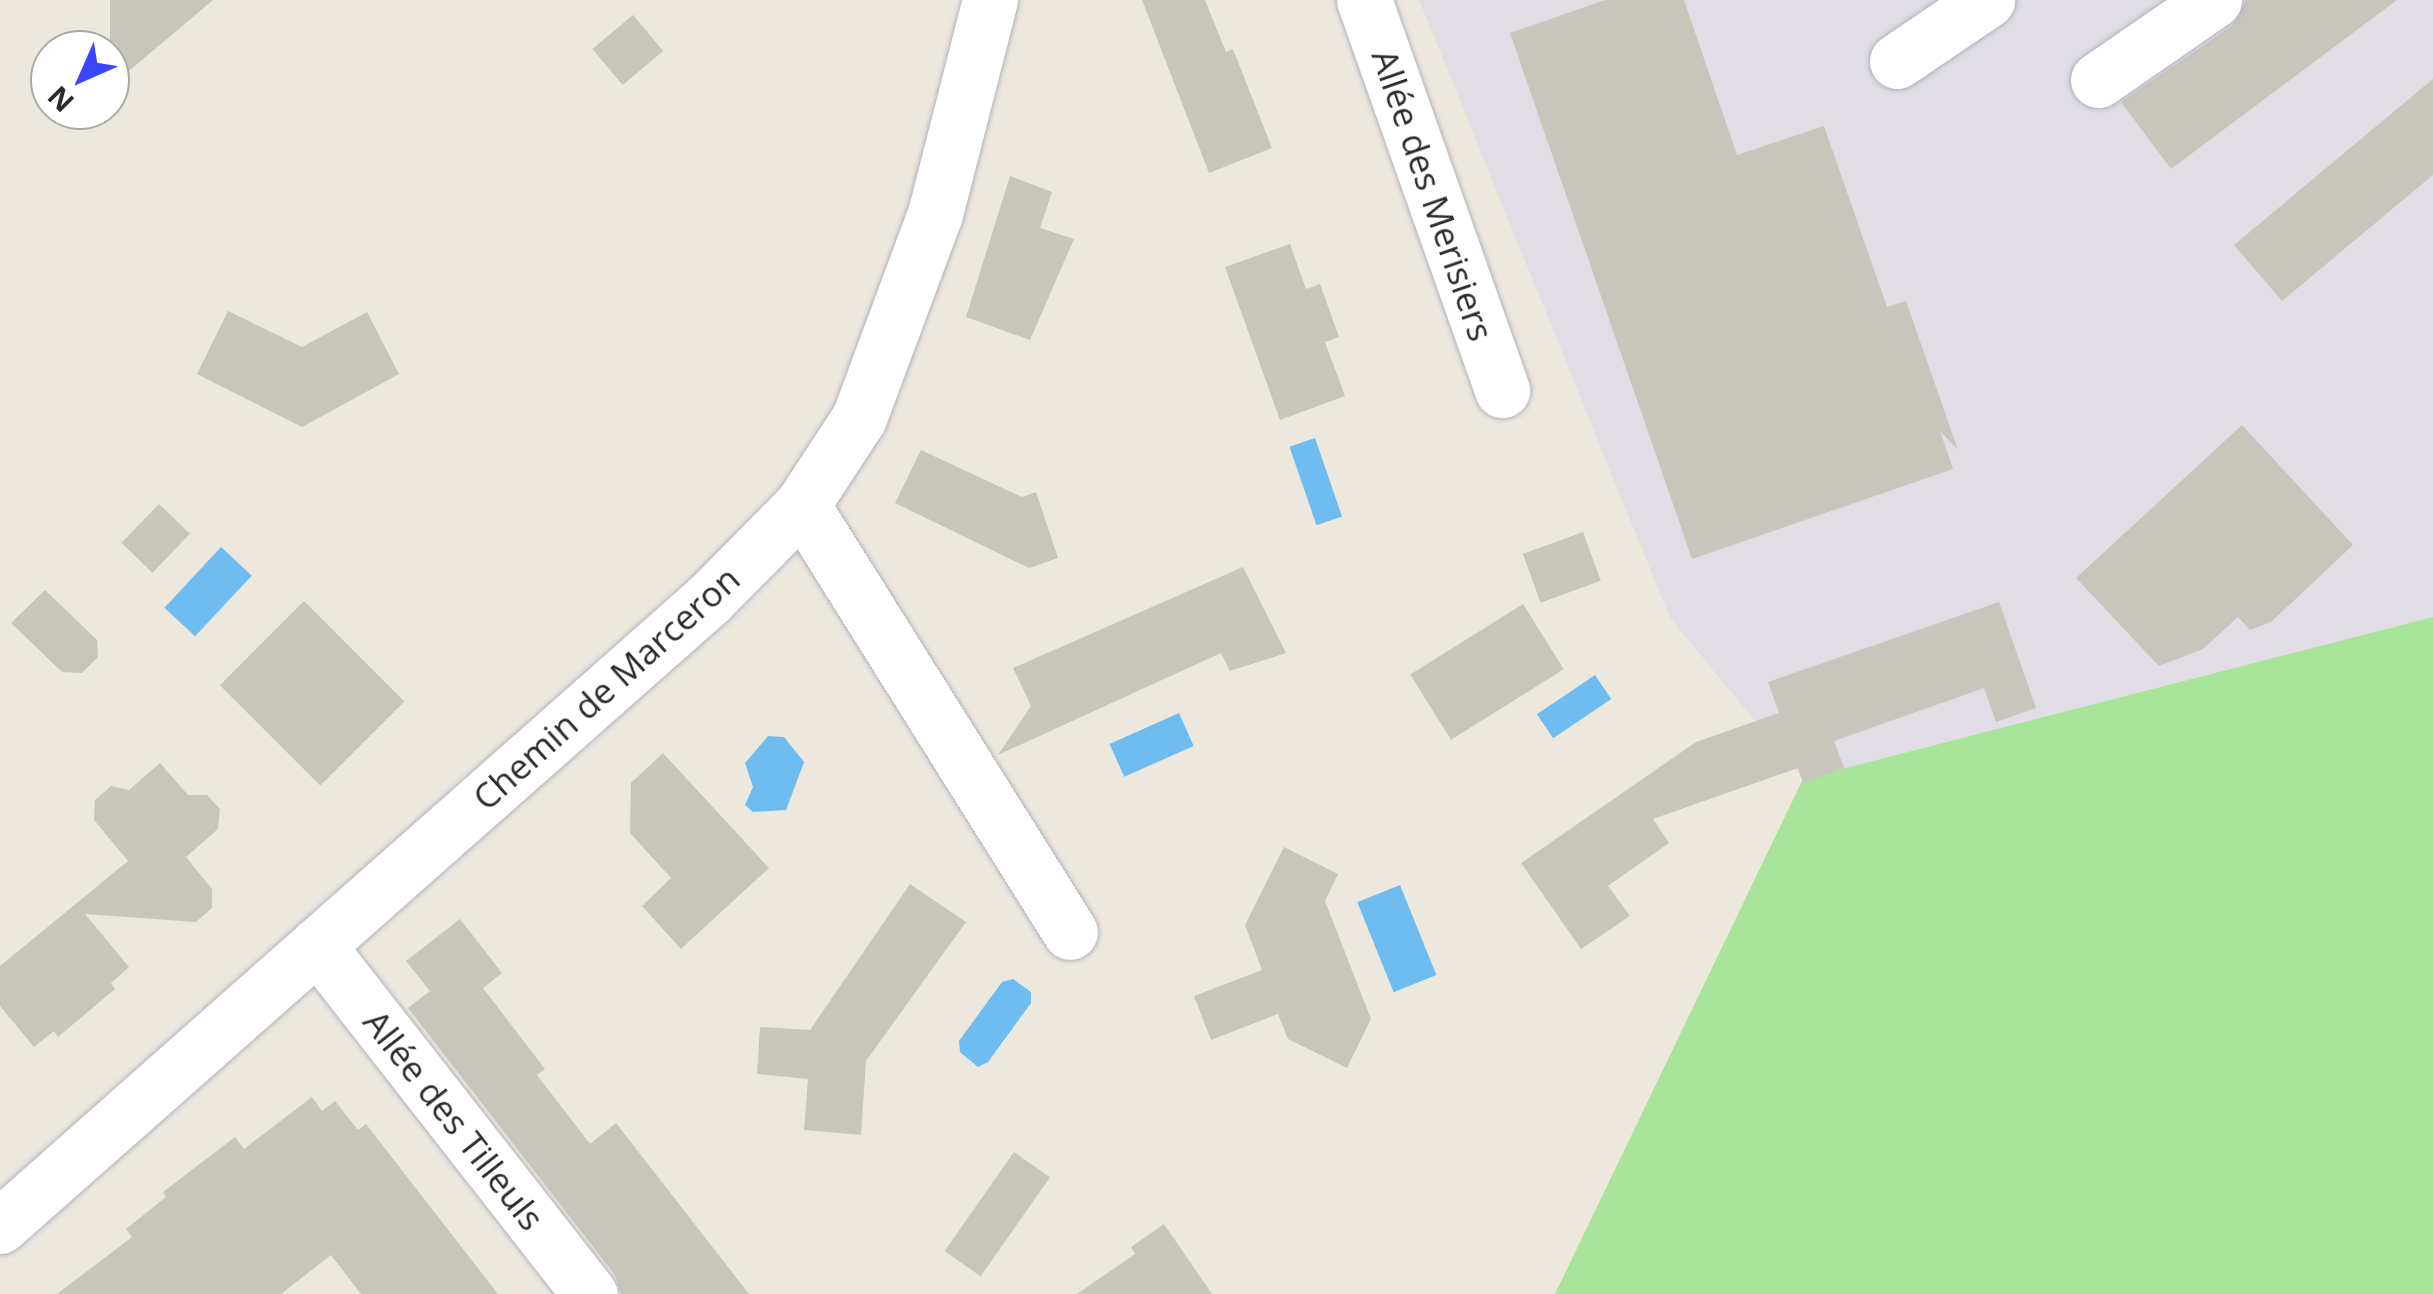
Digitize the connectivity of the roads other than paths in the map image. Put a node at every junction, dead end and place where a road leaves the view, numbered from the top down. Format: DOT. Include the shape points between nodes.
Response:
graph roads {
  1 [pos="990,0"];
  2 [pos="1364,0"];
  3 [pos="1987,0"];
  4 [pos="2214,0"];
  5 [pos="1896,61"];
  6 [pos="2098,80"];
  7 [pos="1502,390"];
  8 [pos="802,505"];
  9 [pos="1070,932"];
  10 [pos="317,946"];
  11 [pos="0,1226"];
  12 [pos="590,1294"];
  1 -- 8 [label="street, Chemin de Marceron" via="935,214 866,400"];
  2 -- 7 [label="street, Allée des Merisiers"];
  3 -- 5 [label="street"];
  4 -- 6 [label="street"];
  8 -- 9 [label="street"];
  8 -- 10 [label="street, Chemin de Marceron" via="710,599"];
  10 -- 11 [label="street, Chemin de Marceron"];
  10 -- 12 [label="street, Allée des Tilleuls"];
}
